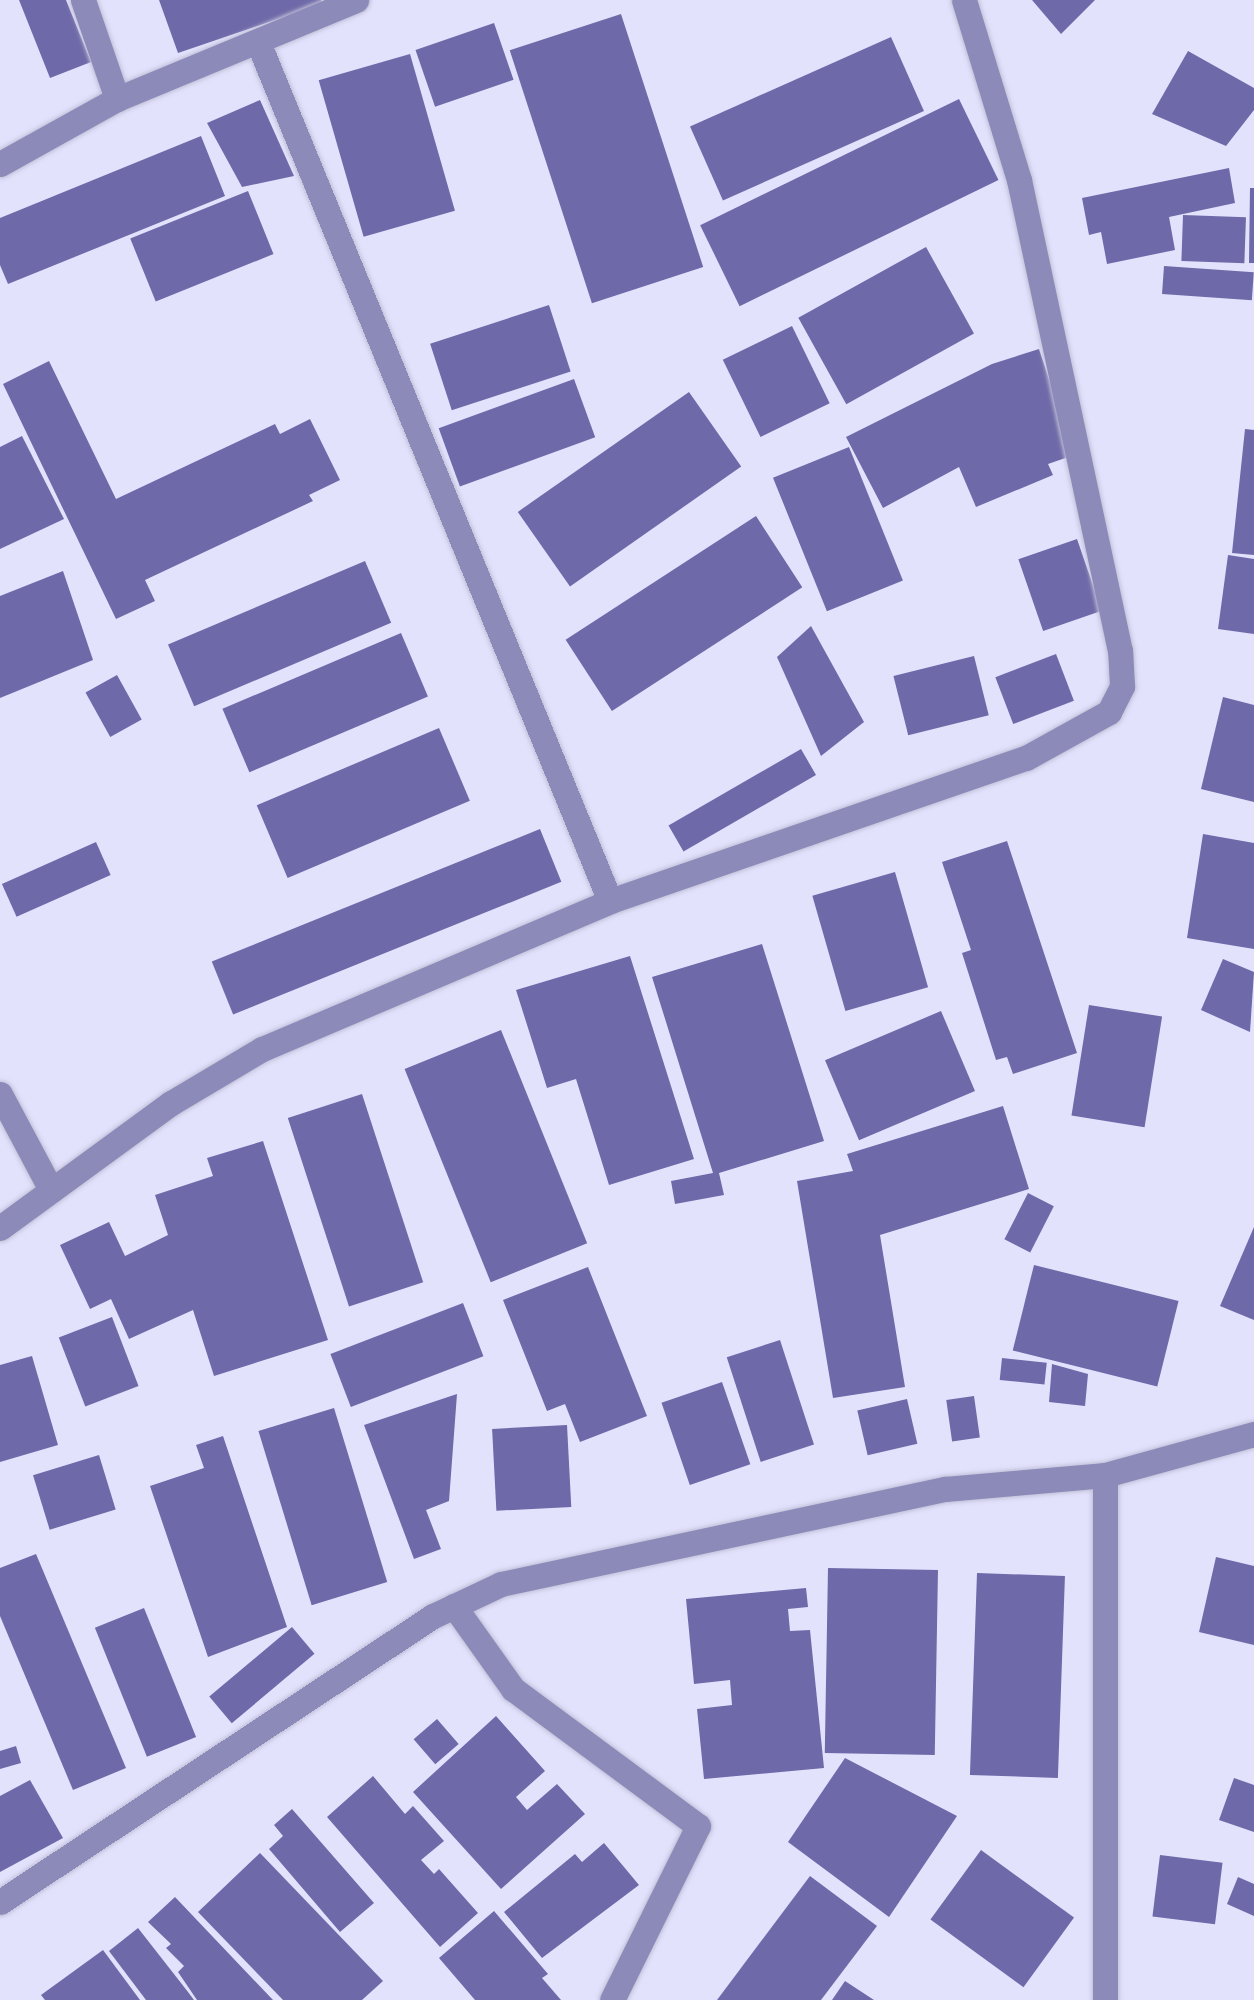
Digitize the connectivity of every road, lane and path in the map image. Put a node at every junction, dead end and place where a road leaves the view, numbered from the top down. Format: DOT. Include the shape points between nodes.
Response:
graph roads {
  1 [pos="83,0"];
  2 [pos="356,0"];
  3 [pos="964,0"];
  4 [pos="258,42"];
  5 [pos="116,99"];
  6 [pos="0,164"];
  7 [pos="610,900"];
  8 [pos="0,1094"];
  9 [pos="50,1190"];
  10 [pos="0,1228"];
  11 [pos="1254,1434"];
  12 [pos="1105,1475"];
  13 [pos="454,1606"];
  14 [pos="0,1902"];
  15 [pos="612,2000"];
  16 [pos="1105,2000"];
  1 -- 5 [label="street"];
  2 -- 4 [label="street"];
  3 -- 7 [label="street" via="1018,180 1120,651 1122,686 1108,712 1026,758"];
  4 -- 5 [label="street"];
  4 -- 7 [label="street"];
  5 -- 6 [label="street"];
  7 -- 9 [label="street" via="262,1049"];
  8 -- 9 [label="street"];
  9 -- 10 [label="street"];
  11 -- 12 [label="street"];
  12 -- 13 [label="street" via="945,1488 500,1584"];
  12 -- 16 [label="street"];
  13 -- 14 [label="street"];
  13 -- 15 [label="street" via="513,1689 698,1826"];
}
